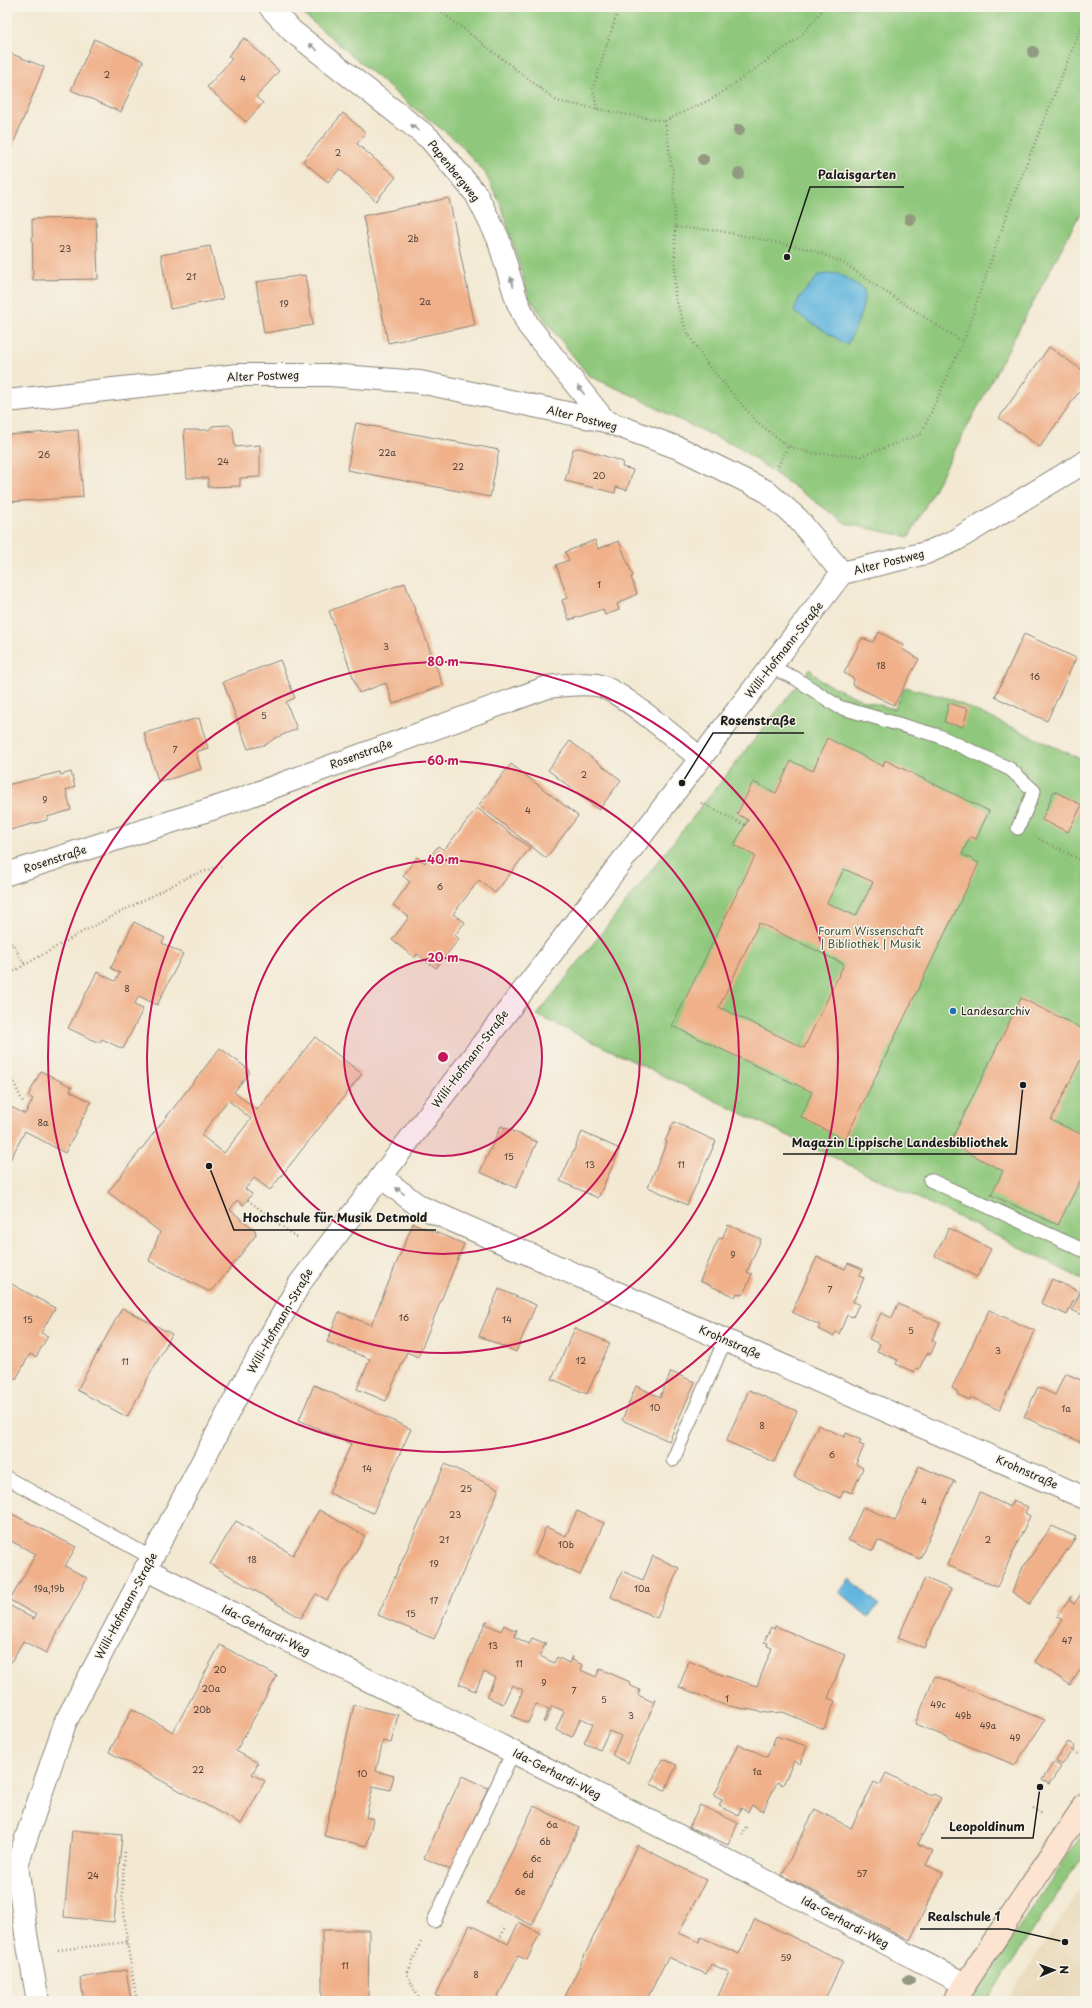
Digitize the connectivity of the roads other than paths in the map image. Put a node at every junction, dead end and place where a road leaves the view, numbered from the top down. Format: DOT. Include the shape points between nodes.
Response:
graph roads {
  1 [pos="270,7"];
  2 [pos="7,401"];
  3 [pos="605,421"];
  4 [pos="1085,462"];
  5 [pos="842,573"];
  6 [pos="772,668"];
  7 [pos="700,758"];
  8 [pos="1018,828"];
  9 [pos="7,874"];
  10 [pos="381,1177"];
  11 [pos="930,1180"];
  12 [pos="1085,1251"];
  13 [pos="725,1340"];
  14 [pos="673,1460"];
  15 [pos="7,1478"];
  16 [pos="1085,1498"];
  17 [pos="148,1563"];
  18 [pos="513,1752"];
  19 [pos="1085,1804"];
  20 [pos="12,1865"];
  21 [pos="434,1921"];
  22 [pos="960,1993"];
  23 [pos="38,2001"];
  3 -- 1 [label="street, Papenbergweg, one-way" via="528,325 517,301 498,238 476,194 430,139 292,31"];
  2 -- 3 [label="street, Alter Postweg" via="238,375 329,375 420,382"];
  3 -- 5 [label="street, Alter Postweg" via="680,449 766,491 798,519"];
  4 -- 5 [label="street, Alter Postweg" via="954,541 926,554"];
  5 -- 6 [label="street, Willi-Hofmann-Straße"];
  6 -- 7 [label="street, Willi-Hofmann-Straße"];
  6 -- 8 [label="lane" via="795,678 839,707 939,736 1010,769 1034,791"];
  7 -- 9 [label="street, Rosenstraße" via="624,698 598,686 548,687 224,805"];
  7 -- 10 [label="street, Willi-Hofmann-Straße"];
  13 -- 10 [label="street, Krohnstraße, one-way" via="419,1206"];
  10 -- 17 [label="street, Willi-Hofmann-Straße" via="300,1283"];
  11 -- 12 [label="lane"];
  13 -- 14 [label="lane"];
  13 -- 16 [label="street, Krohnstraße"];
  15 -- 17 [label="lane"];
  17 -- 18 [label="street, Ida-Gerhardi-Weg" via="328,1661"];
  17 -- 20 [label="street, Willi-Hofmann-Straße" via="65,1723"];
  18 -- 21 [label="lane"];
  18 -- 22 [label="street, Ida-Gerhardi-Weg" via="719,1856"];
  19 -- 22 [label="main road"];
  20 -- 23 [label="street, Willi-Hofmann-Straße"];
}
